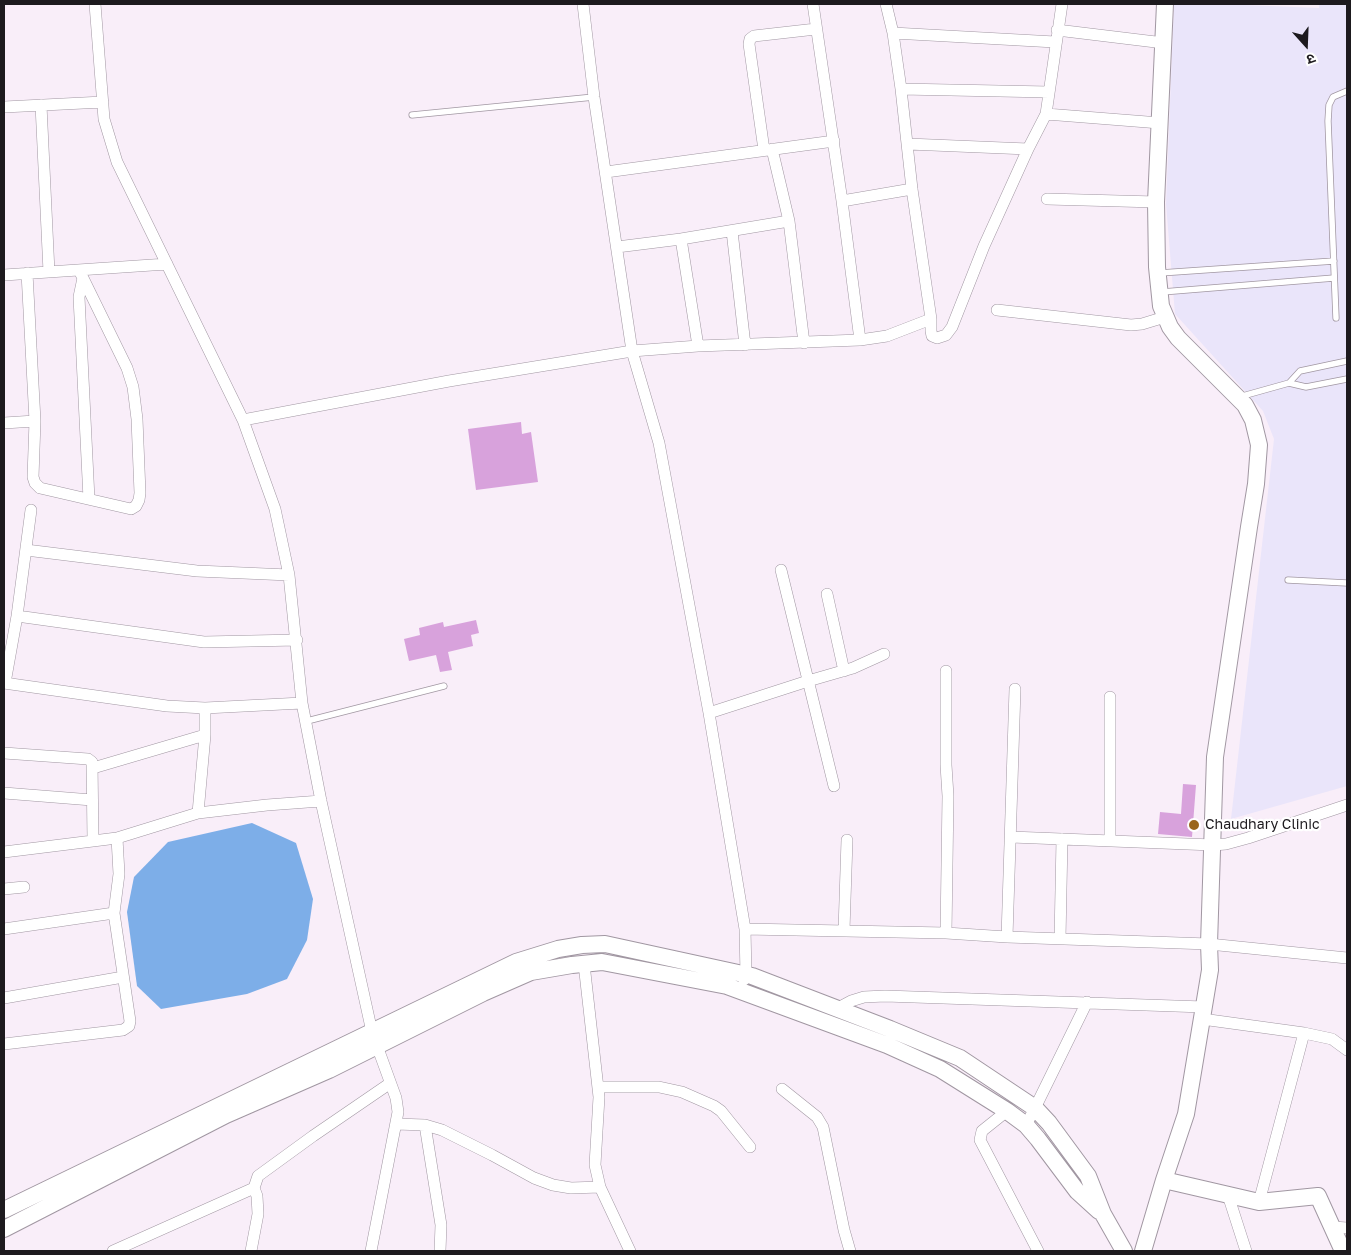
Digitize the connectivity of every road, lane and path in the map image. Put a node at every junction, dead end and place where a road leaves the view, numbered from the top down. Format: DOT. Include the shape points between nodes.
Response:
graph roads {
  1 [pos="95,4"];
  2 [pos="583,4"];
  3 [pos="813,4"];
  4 [pos="886,4"];
  5 [pos="1062,4"];
  6 [pos="1165,4"];
  7 [pos="816,29"];
  8 [pos="1057,30"];
  9 [pos="893,32"];
  10 [pos="1055,42"];
  11 [pos="1164,43"];
  12 [pos="901,89"];
  13 [pos="1347,91"];
  14 [pos="1049,92"];
  15 [pos="594,97"];
  16 [pos="102,102"];
  17 [pos="41,105"];
  18 [pos="4,107"];
  19 [pos="1046,114"];
  20 [pos="412,115"];
  21 [pos="1160,123"];
  22 [pos="834,141"];
  23 [pos="908,144"];
  24 [pos="768,149"];
  25 [pos="1028,149"];
  26 [pos="606,172"];
  27 [pos="912,189"];
  28 [pos="1047,199"];
  29 [pos="842,202"];
  30 [pos="1156,202"];
  31 [pos="788,221"];
  32 [pos="732,231"];
  33 [pos="681,239"];
  34 [pos="618,247"];
  35 [pos="1334,261"];
  36 [pos="167,264"];
  37 [pos="49,272"];
  38 [pos="27,273"];
  39 [pos="1157,273"];
  40 [pos="81,274"];
  41 [pos="4,275"];
  42 [pos="1334,278"];
  43 [pos="1159,292"];
  44 [pos="997,310"];
  45 [pos="1165,317"];
  46 [pos="1336,318"];
  47 [pos="931,319"];
  48 [pos="860,340"];
  49 [pos="804,343"];
  50 [pos="745,345"];
  51 [pos="698,346"];
  52 [pos="632,351"];
  53 [pos="1347,361"];
  54 [pos="1347,379"];
  55 [pos="1289,382"];
  56 [pos="1237,397"];
  57 [pos="243,420"];
  58 [pos="35,421"];
  59 [pos="4,423"];
  60 [pos="89,498"];
  61 [pos="31,510"];
  62 [pos="26,550"];
  63 [pos="781,570"];
  64 [pos="289,575"];
  65 [pos="1288,580"];
  66 [pos="1347,583"];
  67 [pos="827,594"];
  68 [pos="17,616"];
  69 [pos="297,640"];
  70 [pos="884,654"];
  71 [pos="844,671"];
  72 [pos="946,671"];
  73 [pos="808,681"];
  74 [pos="5,683"];
  75 [pos="444,686"];
  76 [pos="1015,688"];
  77 [pos="1110,697"];
  78 [pos="302,703"];
  79 [pos="205,708"];
  80 [pos="709,713"];
  81 [pos="307,721"];
  82 [pos="205,736"];
  83 [pos="4,753"];
  84 [pos="93,768"];
  85 [pos="834,786"];
  86 [pos="4,793"];
  87 [pos="92,800"];
  88 [pos="321,801"];
  89 [pos="1347,804"];
  90 [pos="198,813"];
  91 [pos="1011,837"];
  92 [pos="117,838"];
  93 [pos="1062,839"];
  94 [pos="92,840"];
  95 [pos="847,840"];
  96 [pos="1110,841"];
  97 [pos="1213,845"];
  98 [pos="4,852"];
  99 [pos="24,887"];
  100 [pos="4,889"];
  101 [pos="114,913"];
  102 [pos="4,929"];
  103 [pos="745,929"];
  104 [pos="844,930"];
  105 [pos="946,933"];
  106 [pos="1007,937"];
  107 [pos="1060,939"];
  108 [pos="1209,944"];
  109 [pos="1347,958"];
  110 [pos="584,964"];
  111 [pos="746,975"];
  112 [pos="123,977"];
  113 [pos="741,992"];
  114 [pos="4,998"];
  115 [pos="1086,1002"];
  116 [pos="836,1008"];
  117 [pos="1203,1013"];
  118 [pos="1304,1032"];
  119 [pos="375,1039"];
  120 [pos="4,1044"];
  121 [pos="1347,1050"];
  122 [pos="389,1084"];
  123 [pos="599,1087"];
  124 [pos="782,1089"];
  125 [pos="1036,1108"];
  126 [pos="1007,1111"];
  127 [pos="396,1124"];
  128 [pos="425,1125"];
  129 [pos="1026,1125"];
  130 [pos="750,1147"];
  131 [pos="1164,1180"];
  132 [pos="254,1188"];
  133 [pos="600,1188"];
  134 [pos="1228,1195"];
  135 [pos="1259,1202"];
  136 [pos="4,1210"];
  137 [pos="1103,1214"];
  138 [pos="1340,1228"];
  139 [pos="4,1229"];
  140 [pos="137,1246"];
  141 [pos="113,1251"];
  142 [pos="251,1251"];
  143 [pos="371,1251"];
  144 [pos="440,1251"];
  145 [pos="630,1251"];
  146 [pos="850,1251"];
  147 [pos="1038,1251"];
  148 [pos="1124,1251"];
  149 [pos="1143,1251"];
  150 [pos="1246,1251"];
  151 [pos="1343,1251"];
  1 -- 16 [label="street"];
  2 -- 15 [label="street"];
  3 -- 7 [label="street"];
  4 -- 9 [label="street"];
  5 -- 8 [label="street"];
  6 -- 11 [label="street"];
  7 -- 22 [label="street"];
  7 -- 24 [label="street" via="750,39"];
  8 -- 10 [label="street"];
  8 -- 11 [label="street"];
  9 -- 10 [label="street"];
  9 -- 12 [label="street"];
  10 -- 14 [label="street"];
  11 -- 21 [label="street"];
  12 -- 14 [label="street"];
  12 -- 23 [label="street"];
  13 -- 35 [label="lane" via="1333,97 1329,105"];
  14 -- 19 [label="street"];
  15 -- 20 [label="lane"];
  15 -- 26 [label="street"];
  16 -- 17 [label="street"];
  16 -- 36 [label="street" via="117,162"];
  17 -- 18 [label="street"];
  17 -- 37 [label="street"];
  19 -- 21 [label="street"];
  19 -- 25 [label="street"];
  21 -- 30 [label="street"];
  22 -- 24 [label="street"];
  22 -- 29 [label="street"];
  23 -- 25 [label="street"];
  23 -- 27 [label="street"];
  24 -- 26 [label="street"];
  24 -- 31 [label="street"];
  25 -- 47 [label="street" via="952,327 937,338 932,336"];
  26 -- 34 [label="street"];
  27 -- 29 [label="street"];
  27 -- 47 [label="street"];
  28 -- 30 [label="street"];
  29 -- 48 [label="street"];
  30 -- 39 [label="street"];
  31 -- 32 [label="street"];
  31 -- 49 [label="street"];
  32 -- 33 [label="street"];
  32 -- 50 [label="street"];
  33 -- 34 [label="street"];
  33 -- 51 [label="street"];
  34 -- 52 [label="street"];
  35 -- 39 [label="lane"];
  35 -- 42 [label="lane"];
  36 -- 40 [label="street"];
  36 -- 57 [label="street"];
  37 -- 38 [label="street"];
  37 -- 40 [label="street"];
  38 -- 41 [label="street"];
  38 -- 58 [label="street"];
  39 -- 43 [label="street"];
  40 -- 60 [label="street" via="79,297"];
  40 -- 60 [label="street" via="131,379 137,419 140,493 136,506 130,509"];
  42 -- 43 [label="lane"];
  42 -- 46 [label="lane"];
  43 -- 45 [label="street"];
  44 -- 45 [label="street" via="1131,325"];
  45 -- 56 [label="street" via="1178,338"];
  47 -- 48 [label="street" via="887,336"];
  48 -- 49 [label="street"];
  49 -- 50 [label="street"];
  50 -- 51 [label="street"];
  51 -- 52 [label="street"];
  52 -- 57 [label="street"];
  52 -- 80 [label="street" via="659,443"];
  53 -- 55 [label="lane" via="1300,371"];
  54 -- 55 [label="lane" via="1306,387"];
  55 -- 56 [label="lane"];
  56 -- 97 [label="street" via="1253,420 1259,445 1215,757"];
  57 -- 64 [label="street" via="275,509"];
  58 -- 59 [label="street"];
  58 -- 60 [label="street" via="35,483 40,488"];
  61 -- 62 [label="street"];
  62 -- 64 [label="street" via="197,570"];
  62 -- 68 [label="street"];
  63 -- 73 [label="street"];
  64 -- 69 [label="street"];
  65 -- 66 [label="lane"];
  67 -- 71 [label="street"];
  68 -- 69 [label="street" via="204,642"];
  68 -- 74 [label="street"];
  69 -- 78 [label="street"];
  70 -- 71 [label="street"];
  71 -- 73 [label="street"];
  72 -- 105 [label="street"];
  73 -- 80 [label="street"];
  73 -- 85 [label="street"];
  74 -- 79 [label="street" via="166,706"];
  75 -- 81 [label="lane"];
  76 -- 91 [label="street"];
  77 -- 96 [label="street"];
  78 -- 79 [label="street"];
  78 -- 81 [label="street"];
  79 -- 82 [label="street"];
  80 -- 103 [label="street"];
  81 -- 88 [label="street"];
  82 -- 84 [label="street"];
  82 -- 90 [label="street"];
  83 -- 84 [label="street" via="88,759"];
  84 -- 87 [label="street"];
  86 -- 87 [label="street"];
  87 -- 94 [label="street"];
  88 -- 90 [label="street"];
  88 -- 119 [label="street"];
  89 -- 97 [label="street" via="1248,838"];
  90 -- 92 [label="street"];
  91 -- 93 [label="street"];
  91 -- 106 [label="street"];
  92 -- 94 [label="street"];
  92 -- 101 [label="street" via="119,874"];
  93 -- 96 [label="street"];
  93 -- 107 [label="street"];
  94 -- 98 [label="street"];
  95 -- 104 [label="street"];
  96 -- 97 [label="street"];
  97 -- 108 [label="street"];
  99 -- 100 [label="street"];
  101 -- 102 [label="street"];
  101 -- 112 [label="street"];
  103 -- 104 [label="street"];
  103 -- 111 [label="street"];
  104 -- 105 [label="street"];
  105 -- 106 [label="street"];
  106 -- 107 [label="street"];
  107 -- 108 [label="street"];
  108 -- 109 [label="street"];
  108 -- 117 [label="street" via="1210,970"];
  110 -- 113 [label="street" via="602,962 727,986"];
  110 -- 119 [label="street" via="531,972"];
  110 -- 123 [label="street"];
  111 -- 113 [label="street"];
  111 -- 116 [label="street"];
  111 -- 119 [label="street" via="605,944 574,946 516,962"];
  112 -- 114 [label="street"];
  112 -- 120 [label="street" via="130,1021 123,1030"];
  113 -- 126 [label="street" via="887,1045 932,1065"];
  115 -- 116 [label="street" via="885,996 851,1001"];
  115 -- 117 [label="street"];
  115 -- 125 [label="street"];
  116 -- 125 [label="street" via="960,1058"];
  117 -- 118 [label="street"];
  117 -- 131 [label="street" via="1186,1114"];
  118 -- 121 [label="street" via="1332,1039"];
  118 -- 135 [label="street"];
  119 -- 122 [label="street"];
  119 -- 136 [label="street"];
  119 -- 139 [label="street" via="329,1070 226,1115"];
  122 -- 127 [label="street" via="396,1098"];
  122 -- 132 [label="street" via="258,1176"];
  123 -- 130 [label="street" via="659,1087 682,1092 721,1111"];
  123 -- 133 [label="street" via="595,1156"];
  124 -- 146 [label="street" via="817,1117 823,1127"];
  125 -- 129 [label="street"];
  125 -- 137 [label="street" via="1088,1176"];
  126 -- 129 [label="street"];
  126 -- 147 [label="street" via="982,1131 980,1140"];
  127 -- 128 [label="street"];
  127 -- 143 [label="street"];
  128 -- 133 [label="street" via="442,1130 540,1180 571,1188"];
  128 -- 144 [label="street" via="442,1225"];
  129 -- 137 [label="street" via="1077,1191"];
  131 -- 134 [label="street"];
  131 -- 149 [label="street"];
  132 -- 140 [label="street"];
  132 -- 142 [label="street" via="258,1214"];
  133 -- 145 [label="street"];
  134 -- 135 [label="street"];
  134 -- 150 [label="street"];
  135 -- 138 [label="street" via="1318,1196"];
  137 -- 148 [label="street"];
  138 -- 151 [label="street"];
  140 -- 141 [label="street"];
}
